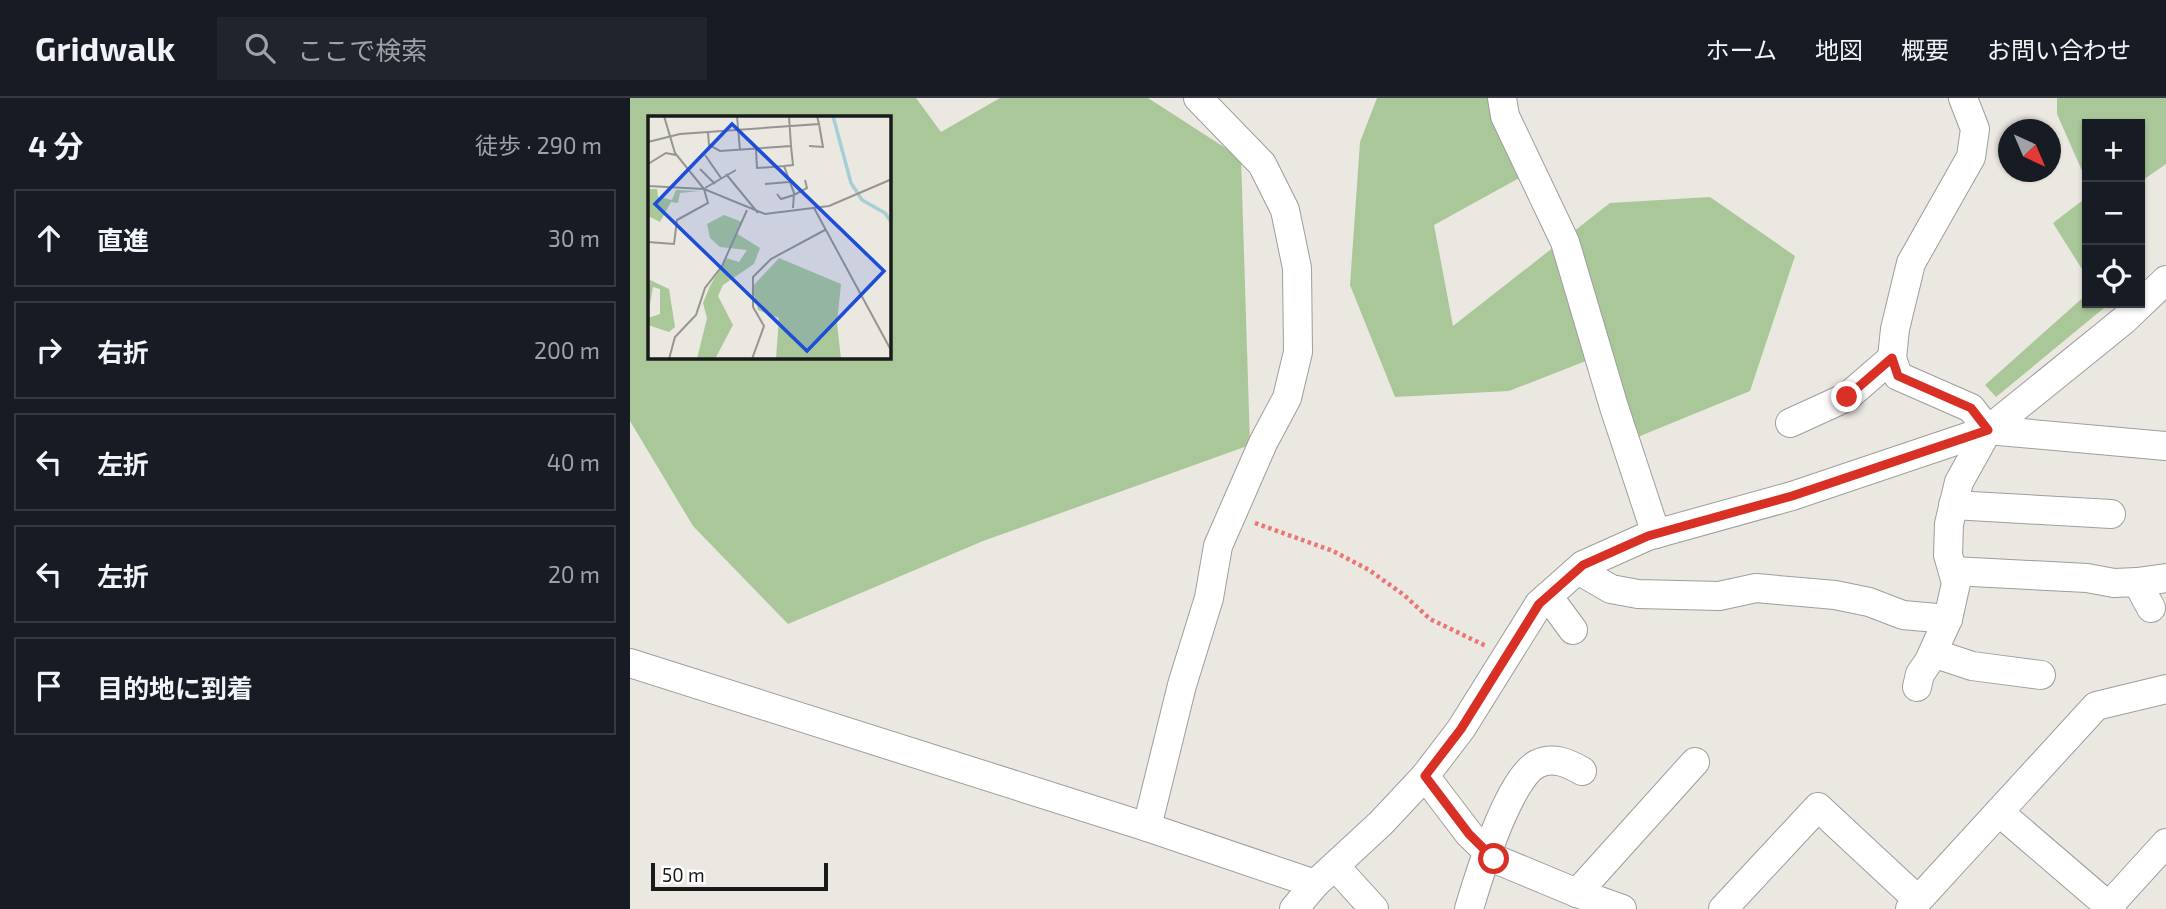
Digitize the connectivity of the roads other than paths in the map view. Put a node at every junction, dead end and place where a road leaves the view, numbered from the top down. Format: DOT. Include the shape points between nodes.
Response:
graph roads {
  1 [pos="1198,98"];
  2 [pos="1502,98"];
  3 [pos="1963,98"];
  4 [pos="2166,281"];
  5 [pos="1892,358"];
  6 [pos="1790,423"];
  7 [pos="1988,430"];
  8 [pos="2166,446"];
  9 [pos="1954,505"];
  10 [pos="2111,514"];
  11 [pos="1656,534"];
  12 [pos="1578,570"];
  13 [pos="1953,571"];
  14 [pos="2166,578"];
  15 [pos="2137,582"];
  16 [pos="1548,596"];
  17 [pos="2151,608"];
  18 [pos="1948,619"];
  19 [pos="1573,630"];
  20 [pos="1933,653"];
  21 [pos="630,663"];
  22 [pos="2041,675"];
  23 [pos="1917,687"];
  24 [pos="2166,688"];
  25 [pos="1695,762"];
  26 [pos="1582,771"];
  27 [pos="1425,776"];
  28 [pos="1999,812"];
  29 [pos="1147,827"];
  30 [pos="2166,843"];
  31 [pos="1486,851"];
  32 [pos="1325,875"];
  33 [pos="1577,894"];
  34 [pos="1914,904"];
  35 [pos="2109,908"];
  36 [pos="1293,909"];
  37 [pos="1374,909"];
  38 [pos="1469,909"];
  39 [pos="1622,909"];
  40 [pos="1723,909"];
  1 -- 29 [label="street" via="1262,164 1284,210 1297,268 1297,352 1287,398 1218,546 1209,598"];
  2 -- 11 [label="street" via="1505,116 1565,242"];
  3 -- 5 [label="street" via="1975,129 1970,157 1910,263"];
  4 -- 7 [label="street"];
  5 -- 6 [label="street" via="1847,397"];
  5 -- 7 [label="street" via="1898,376 1971,408"];
  7 -- 8 [label="street"];
  7 -- 9 [label="street" via="1959,482"];
  7 -- 11 [label="street" via="1792,496"];
  9 -- 10 [label="street"];
  9 -- 13 [label="street" via="1948,555"];
  11 -- 12 [label="street"];
  12 -- 16 [label="street"];
  12 -- 18 [label="street" via="1611,589 1638,594 1719,596 1756,588 1835,595 1903,615"];
  13 -- 15 [label="street"];
  13 -- 18 [label="street" via="1956,583"];
  14 -- 15 [label="street"];
  15 -- 17 [label="street"];
  16 -- 19 [label="street"];
  16 -- 27 [label="street"];
  18 -- 20 [label="street"];
  20 -- 22 [label="street" via="1972,666"];
  20 -- 23 [label="street"];
  21 -- 29 [label="street"];
  24 -- 28 [label="street" via="2096,706"];
  25 -- 33 [label="street"];
  26 -- 31 [label="street" via="1554,760 1536,764 1522,776"];
  27 -- 31 [label="street"];
  27 -- 32 [label="street"];
  28 -- 34 [label="street"];
  28 -- 35 [label="street"];
  29 -- 32 [label="street"];
  30 -- 35 [label="street"];
  31 -- 33 [label="street" via="1494,859"];
  31 -- 38 [label="street"];
  32 -- 36 [label="street"];
  32 -- 37 [label="street"];
  33 -- 39 [label="street"];
  34 -- 40 [label="street" via="1818,807"];
}
